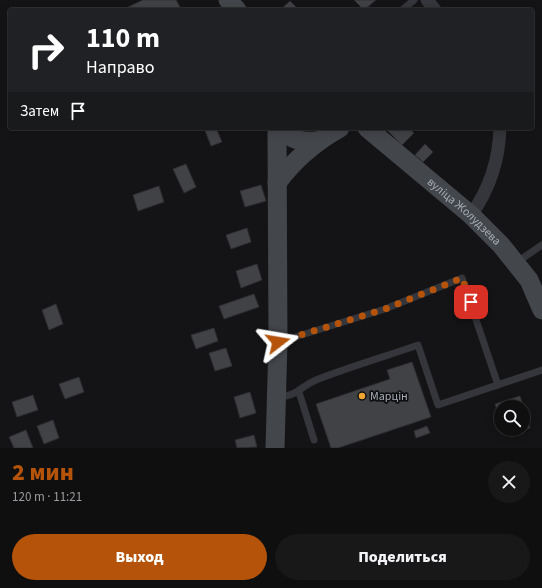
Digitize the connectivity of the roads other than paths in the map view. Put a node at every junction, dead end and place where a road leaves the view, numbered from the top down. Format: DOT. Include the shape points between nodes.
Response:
graph roads {
  1 [pos="228,0"];
  2 [pos="414,0"];
  3 [pos="427,0"];
  4 [pos="235,8"];
  5 [pos="404,8"];
  6 [pos="433,8"];
  7 [pos="277,130"];
  8 [pos="283,130"];
  9 [pos="369,130"];
  10 [pos="500,130"];
  11 [pos="328,133"];
  12 [pos="277,183"];
  13 [pos="471,215"];
  14 [pos="542,245"];
  15 [pos="517,262"];
  16 [pos="542,310"];
  17 [pos="278,342"];
  18 [pos="542,370"];
  19 [pos="498,385"];
  20 [pos="299,392"];
  21 [pos="277,397"];
  22 [pos="314,440"];
  23 [pos="275,448"];
  1 -- 4 [label="street"];
  2 -- 5 [label="lane"];
  3 -- 6 [label="street"];
  7 -- 12 [label="street"];
  8 -- 11 [label="street" via="287,135 302,142"];
  9 -- 13 [label="street, вуліца Жолудзева"];
  10 -- 13 [label="street" via="496,158 488,186"];
  11 -- 12 [label="street" via="287,170"];
  12 -- 17 [label="street"];
  13 -- 15 [label="street, вуліца Жолудзева"];
  14 -- 15 [label="lane"];
  15 -- 16 [label="street, вуліца Жолудзева" via="529,280"];
  17 -- 19 [label="lane" via="385,309 462,278"];
  17 -- 21 [label="street"];
  18 -- 19 [label="lane"];
  19 -- 20 [label="lane" via="438,405 418,345 314,381"];
  20 -- 21 [label="lane" via="288,397"];
  20 -- 22 [label="lane"];
  21 -- 23 [label="street"];
}
